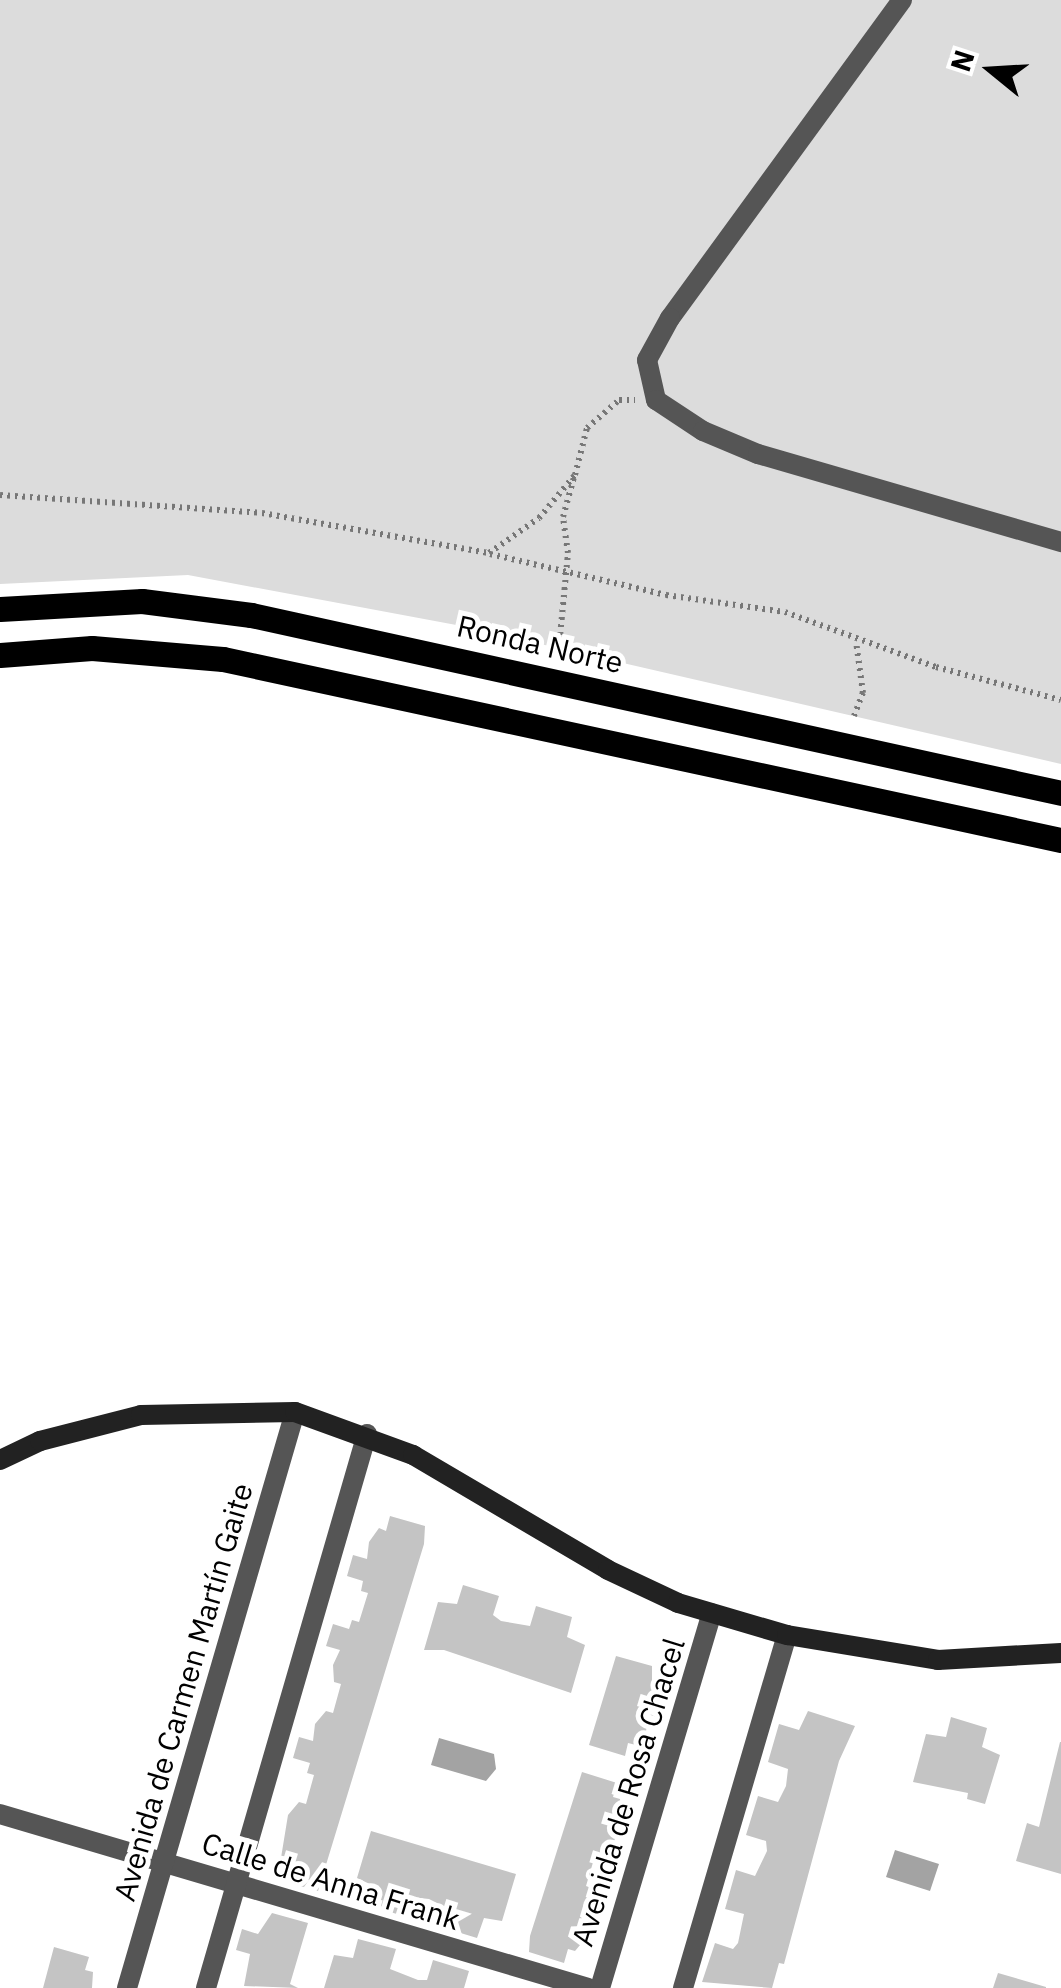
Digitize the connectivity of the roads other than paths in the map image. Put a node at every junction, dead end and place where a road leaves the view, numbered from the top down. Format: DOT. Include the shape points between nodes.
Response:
graph roads {
  1 [pos="902,0"];
  2 [pos="1061,542"];
  3 [pos="0,609"];
  4 [pos="0,655"];
  5 [pos="1061,793"];
  6 [pos="1061,840"];
  7 [pos="295,1412"];
  8 [pos="367,1434"];
  9 [pos="0,1460"];
  10 [pos="712,1613"];
  11 [pos="787,1635"];
  12 [pos="1061,1653"];
  13 [pos="0,1814"];
  14 [pos="165,1862"];
  15 [pos="236,1884"];
  16 [pos="127,1988"];
  17 [pos="206,1988"];
  18 [pos="588,1988"];
  19 [pos="600,1988"];
  20 [pos="682,1988"];
  1 -- 2 [label="street" via="670,318 648,360 656,400 702,431 758,454"];
  3 -- 5 [label="main road, Ronda Norte" via="85,601 204,606"];
  4 -- 6 [label="main road" via="92,648 223,658"];
  7 -- 8 [label="street"];
  7 -- 9 [label="street" via="141,1414 40,1441"];
  7 -- 14 [label="street, Avenida de Carmen Martín Gaite"];
  8 -- 10 [label="street" via="608,1570"];
  8 -- 15 [label="street"];
  10 -- 11 [label="street"];
  10 -- 19 [label="street, Avenida de Rosa Chacel"];
  11 -- 12 [label="street" via="938,1660"];
  11 -- 20 [label="street"];
  13 -- 14 [label="street, Calle de Anna Frank"];
  14 -- 15 [label="street, Calle de Anna Frank"];
  14 -- 16 [label="street, Avenida de Carmen Martín Gaite"];
  15 -- 17 [label="street"];
  15 -- 18 [label="street, Calle de Anna Frank"];
}
